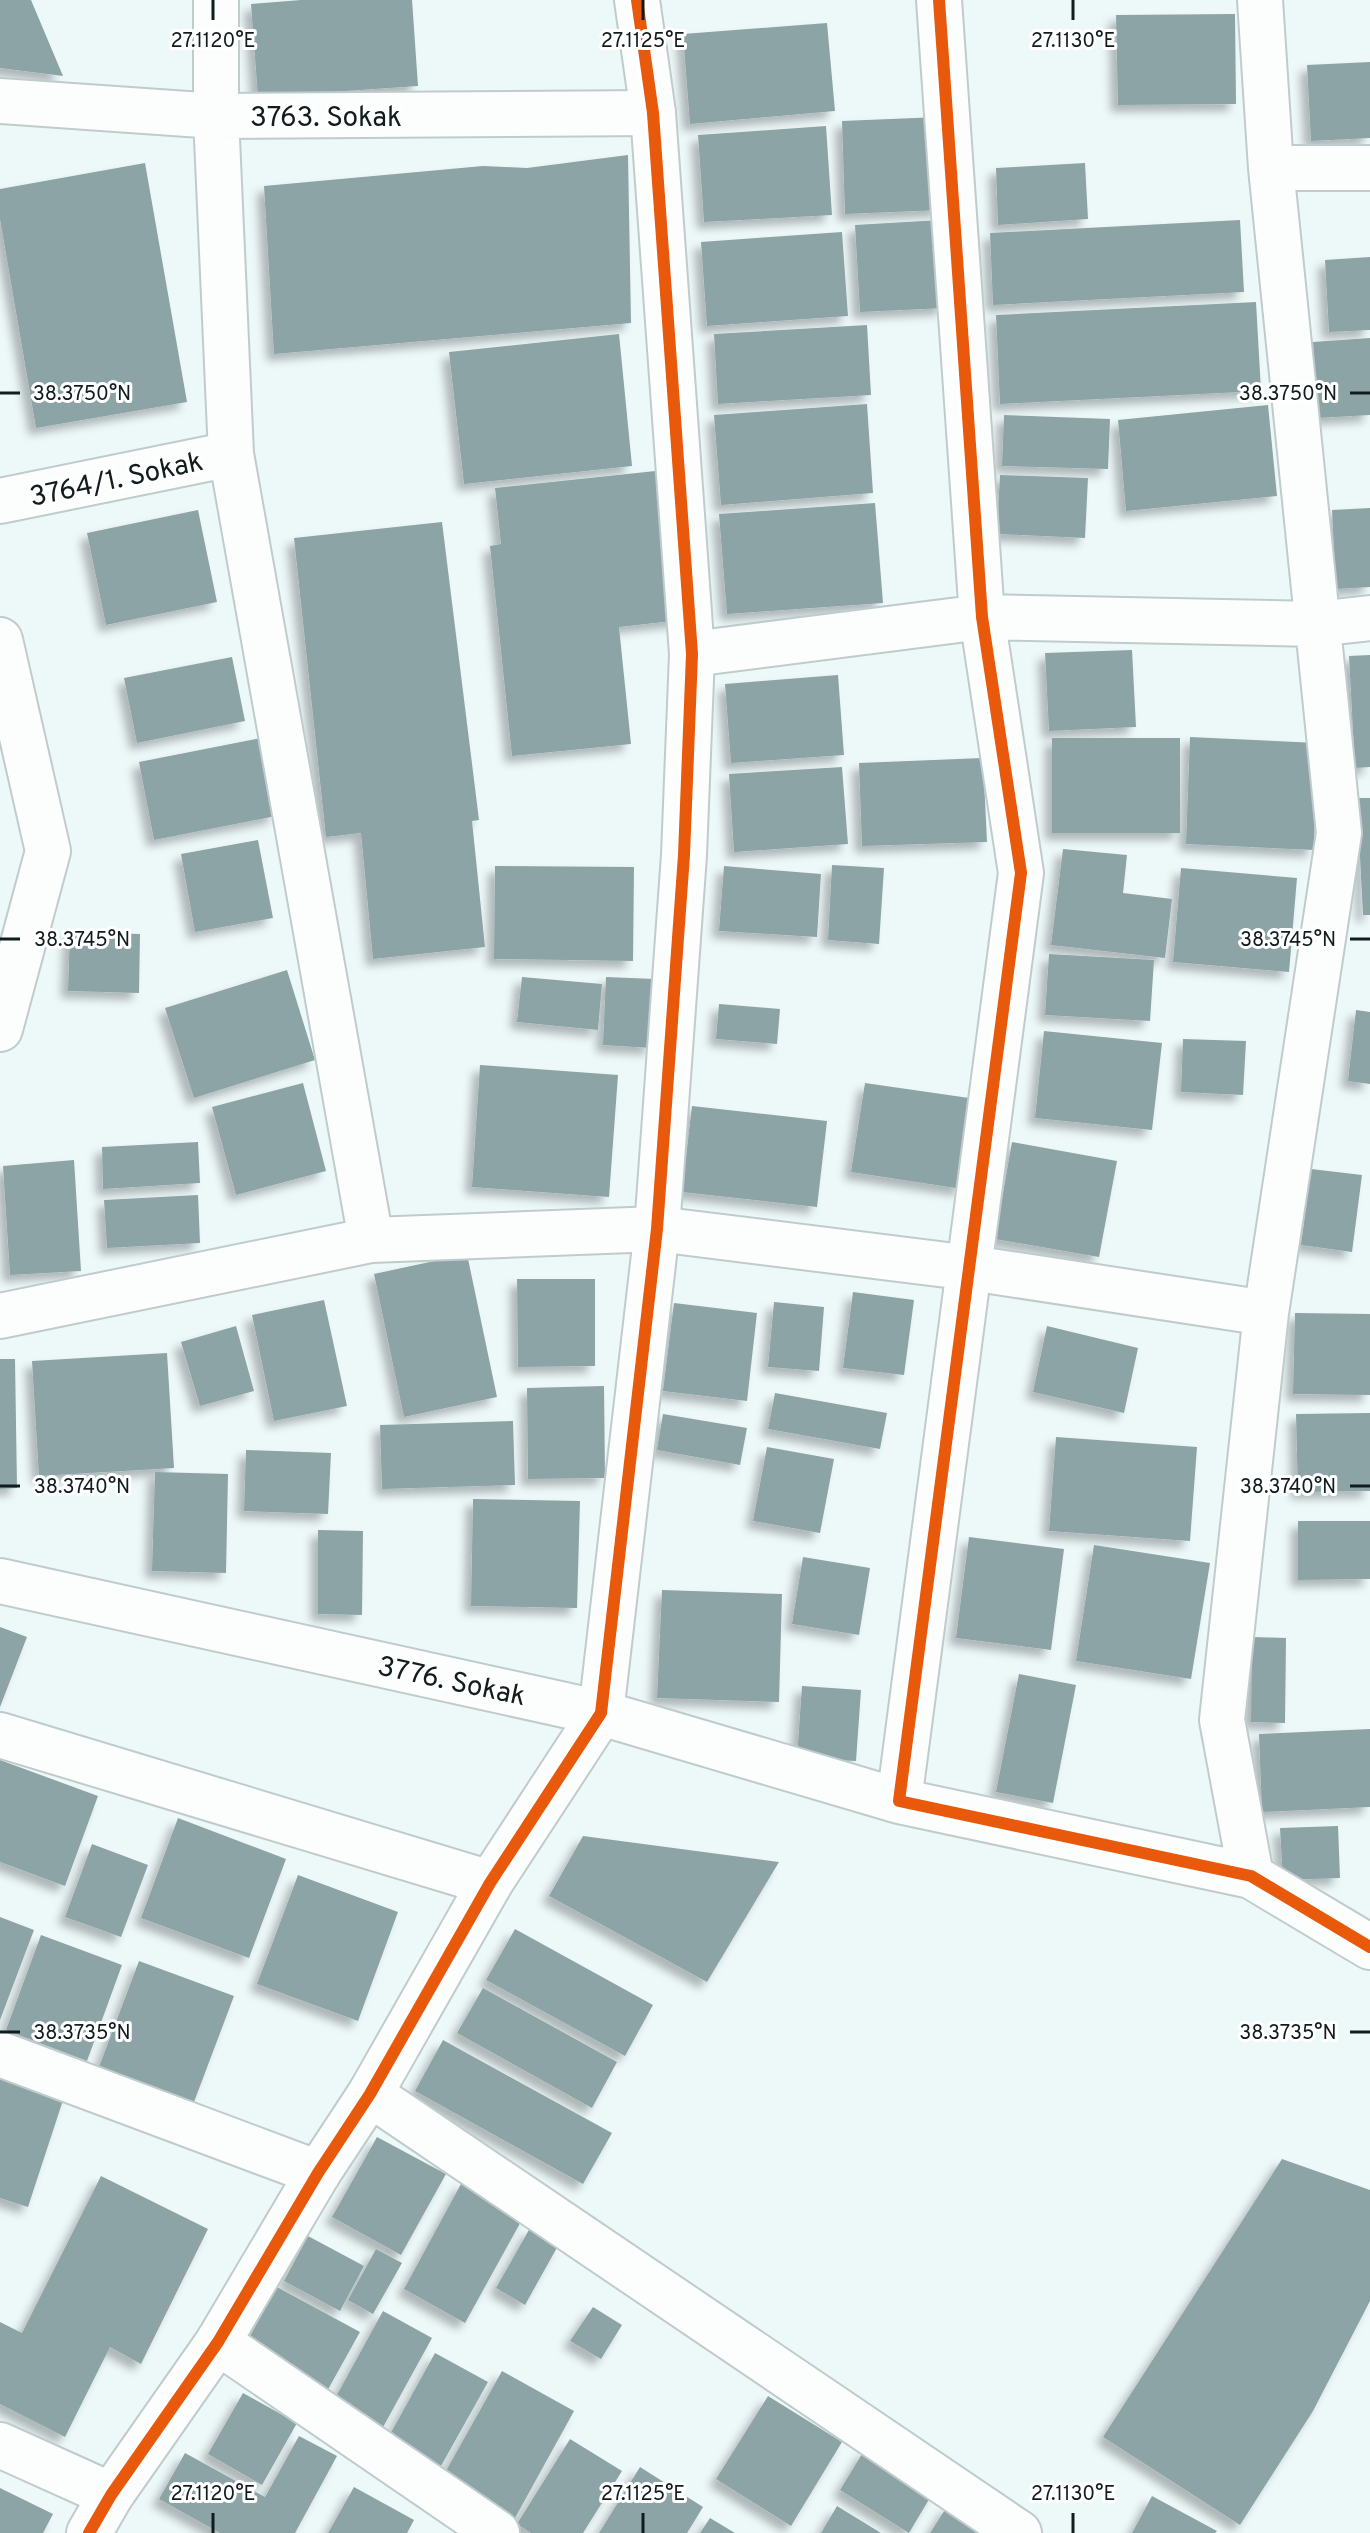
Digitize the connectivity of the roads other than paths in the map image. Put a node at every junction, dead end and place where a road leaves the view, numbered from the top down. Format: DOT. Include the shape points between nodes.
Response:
graph roads {
  1 [pos="216,0"];
  2 [pos="637,0"];
  3 [pos="939,0"];
  4 [pos="1260,0"];
  5 [pos="0,101"];
  6 [pos="653,113"];
  7 [pos="216,116"];
  8 [pos="1271,168"];
  9 [pos="1370,168"];
  10 [pos="231,454"];
  11 [pos="0,501"];
  12 [pos="982,617"];
  13 [pos="1370,618"];
  14 [pos="1316,624"];
  15 [pos="0,640"];
  16 [pos="692,654"];
  17 [pos="0,1029"];
  18 [pos="657,1229"];
  19 [pos="371,1240"];
  20 [pos="971,1268"];
  21 [pos="1266,1313"];
  22 [pos="0,1316"];
  23 [pos="0,1581"];
  24 [pos="601,1713"];
  25 [pos="0,1735"];
  26 [pos="899,1801"];
  27 [pos="1251,1876"];
  28 [pos="490,1883"];
  29 [pos="1370,1947"];
  30 [pos="0,2054"];
  31 [pos="370,2094"];
  32 [pos="318,2173"];
  33 [pos="218,2342"];
  34 [pos="0,2445"];
  35 [pos="111,2495"];
  36 [pos="89,2533"];
  37 [pos="497,2533"];
  38 [pos="1019,2533"];
  1 -- 7 [label="street"];
  2 -- 6 [label="street"];
  3 -- 12 [label="street"];
  4 -- 8 [label="street"];
  5 -- 7 [label="street, 3763. Sokak"];
  6 -- 7 [label="street, 3763. Sokak"];
  6 -- 16 [label="street"];
  7 -- 10 [label="street"];
  8 -- 9 [label="street"];
  8 -- 14 [label="street"];
  10 -- 11 [label="street, 3764/1. Sokak"];
  10 -- 19 [label="street"];
  12 -- 14 [label="street"];
  12 -- 16 [label="street"];
  12 -- 20 [label="street" via="1021,873"];
  13 -- 14 [label="street"];
  14 -- 21 [label="street" via="1339,833"];
  15 -- 17 [label="street" via="48,851"];
  16 -- 18 [label="street" via="684,855"];
  18 -- 19 [label="street"];
  18 -- 20 [label="street"];
  18 -- 24 [label="street"];
  19 -- 22 [label="street"];
  20 -- 21 [label="street"];
  20 -- 26 [label="street"];
  21 -- 27 [label="street" via="1222,1720"];
  23 -- 24 [label="street, 3776. Sokak"];
  24 -- 26 [label="street, 3776. Sokak"];
  24 -- 28 [label="street"];
  25 -- 28 [label="street"];
  26 -- 27 [label="street, 3776. Sokak"];
  27 -- 29 [label="street, 3776. Sokak"];
  28 -- 31 [label="street"];
  30 -- 32 [label="street"];
  31 -- 32 [label="street"];
  31 -- 38 [label="street"];
  32 -- 33 [label="street"];
  33 -- 35 [label="street"];
  33 -- 37 [label="street"];
  34 -- 35 [label="street"];
  35 -- 36 [label="street"];
}
